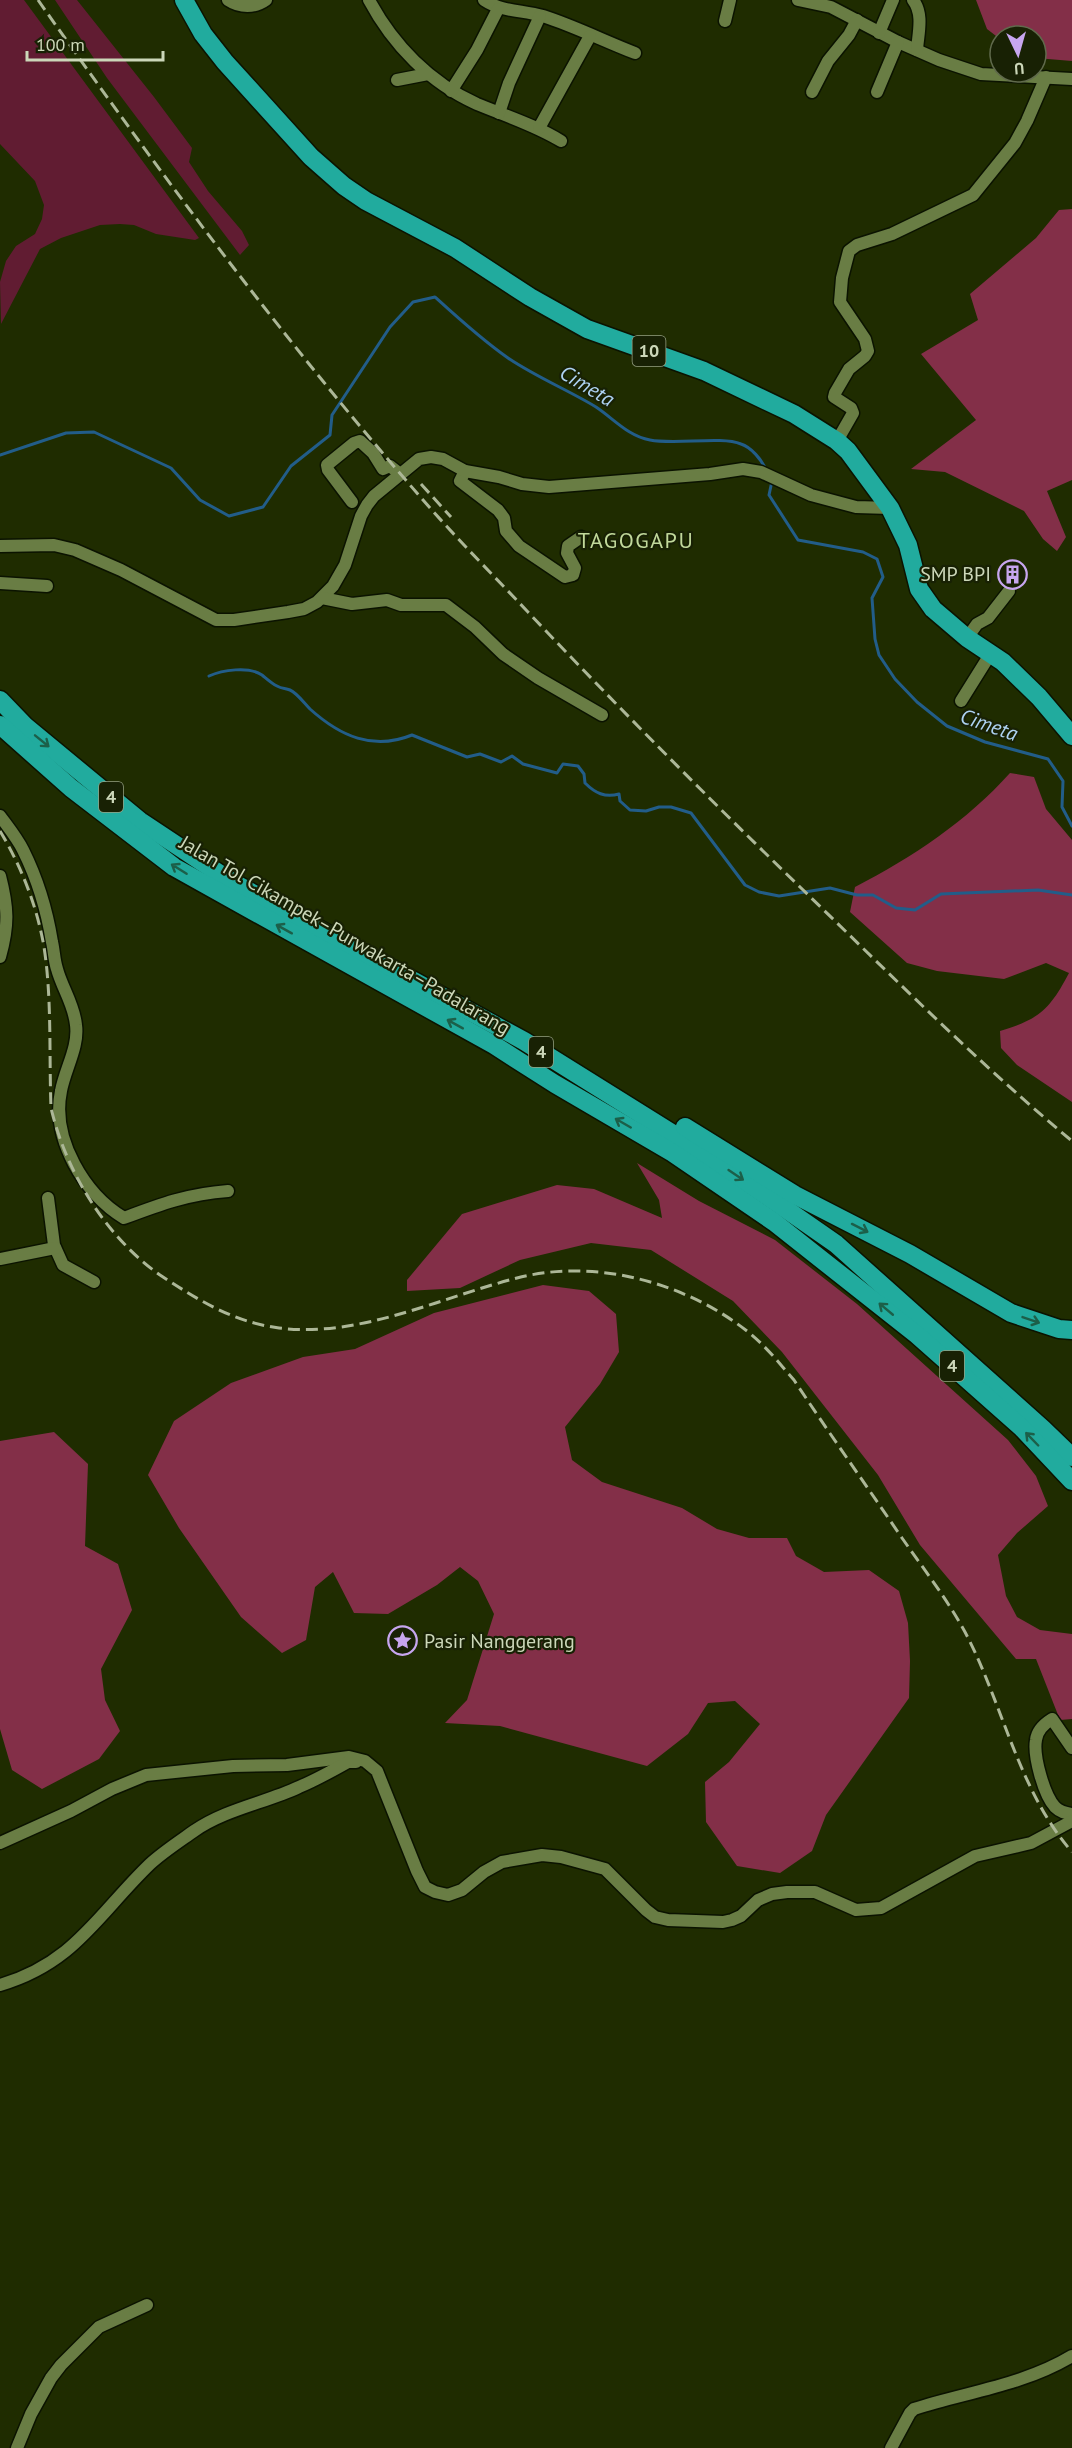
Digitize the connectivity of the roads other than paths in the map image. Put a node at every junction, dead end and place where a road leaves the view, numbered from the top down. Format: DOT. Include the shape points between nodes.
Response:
graph roads {
  1 [pos="184,0"];
  2 [pos="228,0"];
  3 [pos="266,0"];
  4 [pos="369,0"];
  5 [pos="484,0"];
  6 [pos="730,0"];
  7 [pos="798,0"];
  8 [pos="893,0"];
  9 [pos="913,0"];
  10 [pos="498,9"];
  11 [pos="540,16"];
  12 [pos="857,20"];
  13 [pos="725,21"];
  14 [pos="879,33"];
  15 [pos="590,36"];
  16 [pos="898,42"];
  17 [pos="917,50"];
  18 [pos="635,53"];
  19 [pos="428,74"];
  20 [pos="988,74"];
  21 [pos="1048,77"];
  22 [pos="1072,79"];
  23 [pos="397,80"];
  24 [pos="1043,84"];
  25 [pos="451,91"];
  26 [pos="812,92"];
  27 [pos="878,92"];
  28 [pos="499,113"];
  29 [pos="539,128"];
  30 [pos="561,141"];
  31 [pos="837,441"];
  32 [pos="465,471"];
  33 [pos="400,474"];
  34 [pos="352,502"];
  35 [pos="890,508"];
  36 [pos="581,537"];
  37 [pos="0,546"];
  38 [pos="0,584"];
  39 [pos="47,586"];
  40 [pos="1009,591"];
  41 [pos="322,598"];
  42 [pos="967,638"];
  43 [pos="991,653"];
  44 [pos="0,700"];
  45 [pos="961,701"];
  46 [pos="602,715"];
  47 [pos="0,725"];
  48 [pos="1072,736"];
  49 [pos="0,816"];
  50 [pos="0,876"];
  51 [pos="0,957"];
  52 [pos="588,1083"];
  53 [pos="228,1191"];
  54 [pos="48,1198"];
  55 [pos="55,1248"];
  56 [pos="0,1259"];
  57 [pos="94,1282"];
  58 [pos="1072,1330"];
  59 [pos="1072,1457"];
  60 [pos="1072,1481"];
  61 [pos="1072,1748"];
  62 [pos="365,1761"];
  63 [pos="1072,1814"];
  64 [pos="1072,1821"];
  65 [pos="0,1843"];
  66 [pos="0,1985"];
  67 [pos="147,2304"];
  68 [pos="1072,2356"];
  69 [pos="16,2448"];
  70 [pos="891,2448"];
  1 -- 31 [label="highway, 10" via="225,62 311,157 344,186 587,329 723,379 794,414"];
  2 -- 3 [label="street" via="249,6"];
  4 -- 19 [label="street" via="393,37"];
  5 -- 10 [label="street"];
  6 -- 13 [label="street"];
  7 -- 12 [label="street" via="831,7"];
  8 -- 14 [label="street"];
  9 -- 17 [label="street" via="920,18"];
  10 -- 11 [label="street"];
  10 -- 25 [label="street"];
  11 -- 15 [label="street"];
  11 -- 28 [label="street"];
  12 -- 14 [label="street"];
  12 -- 26 [label="street" via="828,60"];
  14 -- 16 [label="street"];
  15 -- 18 [label="street"];
  15 -- 29 [label="street"];
  16 -- 17 [label="street"];
  16 -- 27 [label="street"];
  17 -- 20 [label="street"];
  19 -- 23 [label="street"];
  19 -- 25 [label="street"];
  21 -- 22 [label="street"];
  24 -- 31 [label="street" via="1015,143 973,195 892,234 857,245 847,255 840,302 868,346 866,356 849,369 835,393 834,397 853,413"];
  25 -- 28 [label="street"];
  28 -- 29 [label="street"];
  29 -- 30 [label="street"];
  31 -- 35 [label="highway, 10"];
  32 -- 33 [label="street" via="443,459 431,458 418,459"];
  32 -- 35 [label="street" via="549,487 743,469 856,507"];
  32 -- 36 [label="street" via="460,481 498,510 506,531 519,546 565,577 573,575 574,568 568,546"];
  33 -- 34 [label="street" via="390,466 383,469 360,441 354,443 327,465"];
  33 -- 41 [label="street" via="367,505 345,565"];
  35 -- 42 [label="highway, 10" via="908,545 925,600"];
  37 -- 41 [label="street" via="54,545 75,550 216,620 304,609"];
  38 -- 39 [label="street"];
  40 -- 42 [label="street"];
  41 -- 46 [label="street" via="352,604 387,600 401,606 446,605 503,654"];
  42 -- 43 [label="highway, 10"];
  43 -- 45 [label="street"];
  43 -- 48 [label="highway, 10" via="1039,697"];
  44 -- 52 [label="highway, Jalan Tol Cikampek–Purwakarta–Padalarang / 4, one-way" via="25,726 140,821 232,882 524,1041"];
  60 -- 47 [label="highway, Jalan Tol Cikampek–Purwakarta–Padalarang / 4, one-way" via="1022,1428 925,1342 774,1222 673,1153 494,1045 174,867 71,788"];
  49 -- 53 [label="street" via="22,849 33,875 57,969 76,1018 73,1055 64,1078 59,1112 65,1143 79,1170 96,1197 124,1218 171,1199"];
  50 -- 51 [label="street" via="8,920"];
  52 -- 58 [label="highway, one-way" via="643,1102 795,1195 910,1254 1011,1313"];
  52 -- 59 [label="highway, Jalan Tol Cikampek–Purwakarta–Padalarang / 4, one-way" via="697,1149 836,1244"];
  54 -- 55 [label="street"];
  55 -- 56 [label="street"];
  55 -- 57 [label="street" via="63,1265"];
  61 -- 63 [label="street" via="1052,1719 1041,1727 1036,1740 1037,1761 1048,1794 1055,1806"];
  62 -- 64 [label="street" via="376,1771 425,1887 448,1895 462,1890 502,1862 542,1855 561,1857 605,1869 646,1910 668,1920 732,1920 758,1900 787,1892 815,1892 856,1910 881,1908 975,1856 1031,1844"];
  62 -- 65 [label="street" via="349,1757 146,1776"];
  62 -- 66 [label="street" via="348,1762 197,1829 152,1862 79,1942 44,1967"];
  67 -- 69 [label="street" via="99,2327 61,2365 31,2414"];
  68 -- 70 [label="street" via="1014,2382 914,2409"];
}
